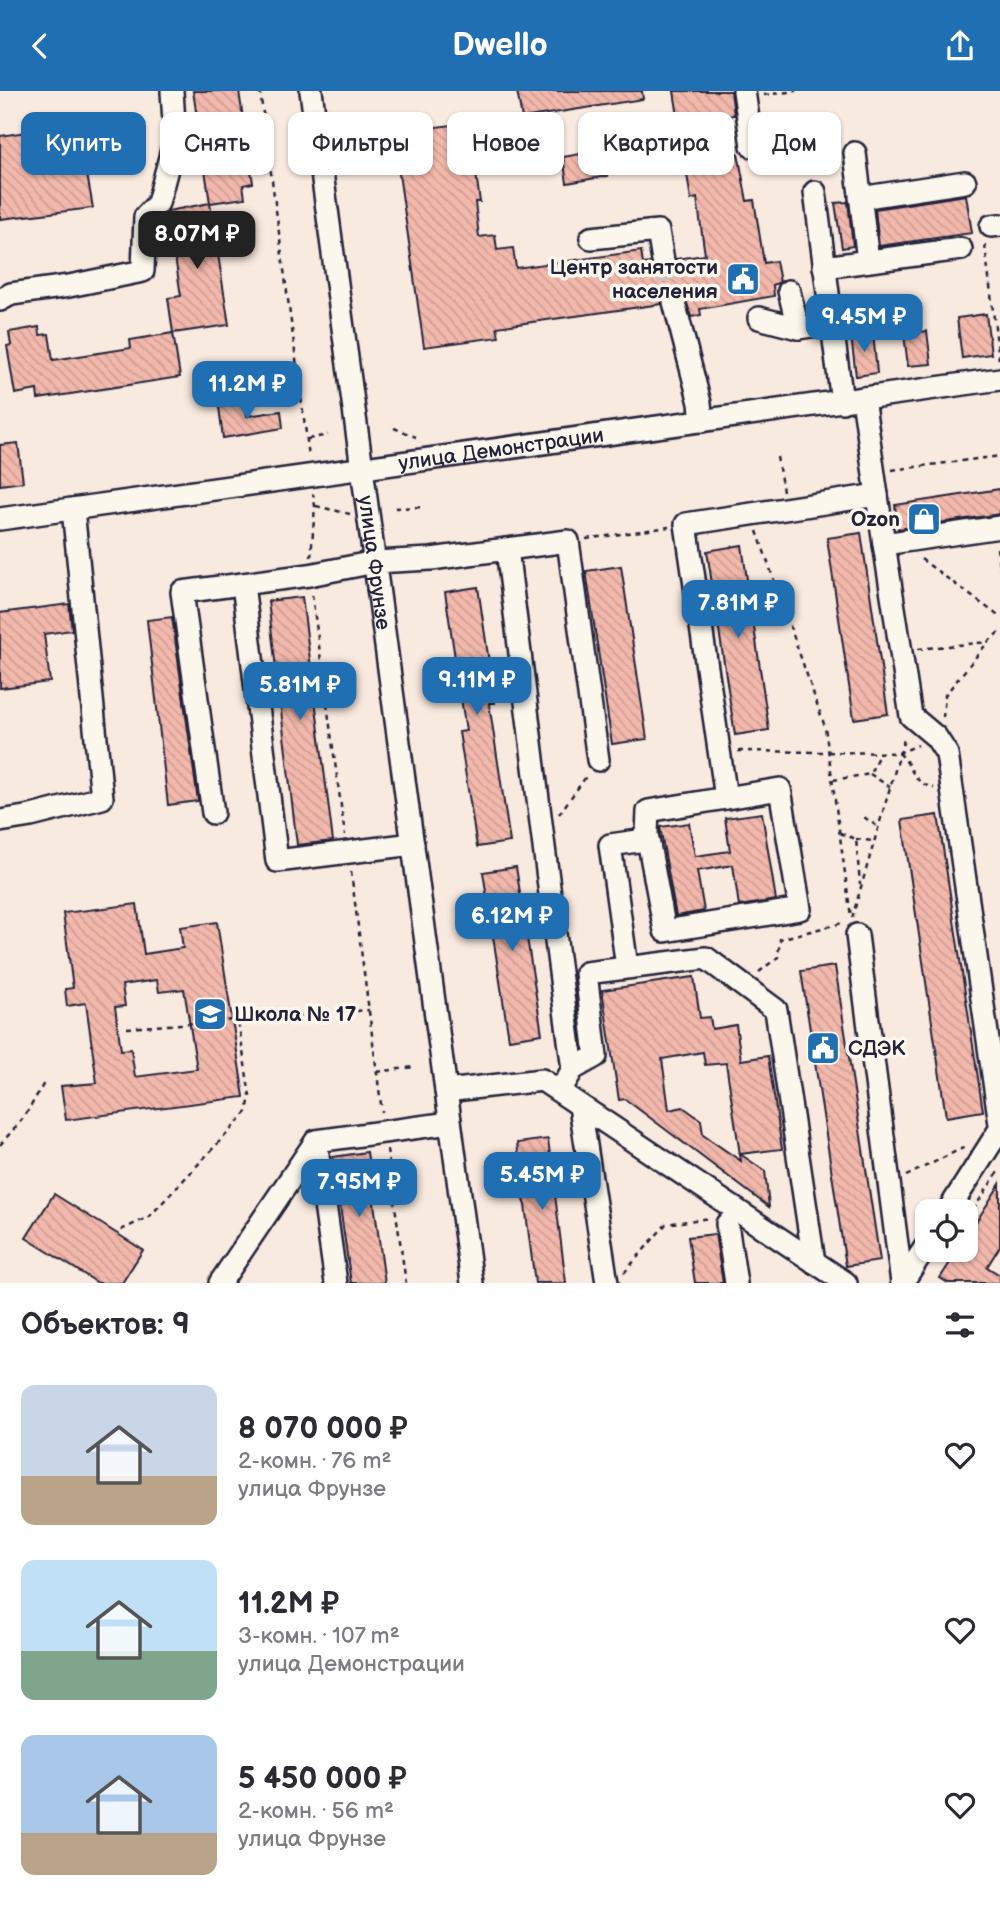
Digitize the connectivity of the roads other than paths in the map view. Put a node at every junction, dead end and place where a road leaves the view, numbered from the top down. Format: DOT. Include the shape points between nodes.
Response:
graph roads {
  1 [pos="172,91"];
  2 [pos="310,91"];
  3 [pos="753,93"];
  4 [pos="753,112"];
  5 [pos="855,153"];
  6 [pos="965,182"];
  7 [pos="815,192"];
  8 [pos="860,198"];
  9 [pos="591,238"];
  10 [pos="961,249"];
  11 [pos="663,261"];
  12 [pos="867,261"];
  13 [pos="824,267"];
  14 [pos="789,291"];
  15 [pos="0,300"];
  16 [pos="674,302"];
  17 [pos="759,318"];
  18 [pos="832,323"];
  19 [pos="798,328"];
  20 [pos="999,371"];
  21 [pos="863,398"];
  22 [pos="842,402"];
  23 [pos="702,421"];
  24 [pos="363,469"];
  25 [pos="877,495"];
  26 [pos="73,509"];
  27 [pos="0,519"];
  28 [pos="1000,527"];
  29 [pos="891,543"];
  30 [pos="507,549"];
  31 [pos="375,562"];
  32 [pos="243,584"];
  33 [pos="598,760"];
  34 [pos="726,798"];
  35 [pos="213,813"];
  36 [pos="0,821"];
  37 [pos="647,834"];
  38 [pos="413,844"];
  39 [pos="854,928"];
  40 [pos="626,967"];
  41 [pos="573,1069"];
  42 [pos="446,1091"];
  43 [pos="560,1091"];
  44 [pos="580,1105"];
  45 [pos="450,1122"];
  46 [pos="1000,1124"];
  47 [pos="1000,1129"];
  48 [pos="316,1141"];
  49 [pos="956,1199"];
  50 [pos="722,1221"];
  51 [pos="916,1262"];
  52 [pos="827,1275"];
  53 [pos="615,1278"];
  54 [pos="220,1283"];
  55 [pos="336,1283"];
  56 [pos="472,1283"];
  57 [pos="736,1283"];
  58 [pos="902,1283"];
  1 -- 15 [label="street" via="175,138 158,203 145,217 143,271 11,294"];
  2 -- 24 [label="street, улица Фрунзе"];
  3 -- 4 [label="street"];
  5 -- 8 [label="street"];
  6 -- 8 [label="street"];
  7 -- 13 [label="street"];
  8 -- 12 [label="street"];
  9 -- 11 [label="street" via="658,231"];
  10 -- 12 [label="street"];
  12 -- 13 [label="street"];
  13 -- 18 [label="street"];
  14 -- 19 [label="street"];
  16 -- 23 [label="street"];
  17 -- 19 [label="street"];
  18 -- 19 [label="street"];
  18 -- 22 [label="street"];
  20 -- 21 [label="street, улица Демонстрации"];
  21 -- 22 [label="street, улица Демонстрации"];
  21 -- 25 [label="street"];
  22 -- 23 [label="street, улица Демонстрации"];
  23 -- 24 [label="street, улица Демонстрации"];
  24 -- 26 [label="street, улица Демонстрации"];
  24 -- 31 [label="street, улица Фрунзе"];
  25 -- 29 [label="street"];
  25 -- 34 [label="street" via="686,524"];
  26 -- 27 [label="street, улица Демонстрации"];
  26 -- 36 [label="street" via="102,797"];
  28 -- 29 [label="street"];
  29 -- 46 [label="street" via="911,716 936,737 947,754"];
  30 -- 31 [label="street"];
  30 -- 33 [label="street" via="568,541"];
  30 -- 41 [label="street"];
  31 -- 32 [label="street"];
  31 -- 38 [label="street, улица Фрунзе"];
  32 -- 35 [label="street" via="182,592"];
  32 -- 38 [label="street" via="277,860"];
  34 -- 37 [label="street" via="648,810"];
  34 -- 37 [label="street" via="780,789 800,909 664,932"];
  37 -- 40 [label="street" via="638,841 610,845"];
  38 -- 42 [label="street, улица Фрунзе"];
  39 -- 58 [label="street"];
  40 -- 41 [label="street" via="586,973 596,1056"];
  40 -- 52 [label="street" via="706,958 776,1010"];
  41 -- 43 [label="street"];
  42 -- 43 [label="street" via="542,1080"];
  42 -- 45 [label="street, улица Фрунзе"];
  43 -- 44 [label="street"];
  44 -- 52 [label="street"];
  44 -- 53 [label="street"];
  45 -- 48 [label="street"];
  45 -- 56 [label="street, улица Фрунзе"];
  47 -- 49 [label="street"];
  48 -- 54 [label="street"];
  48 -- 55 [label="street"];
  50 -- 57 [label="street"];
  51 -- 58 [label="street"];
}
